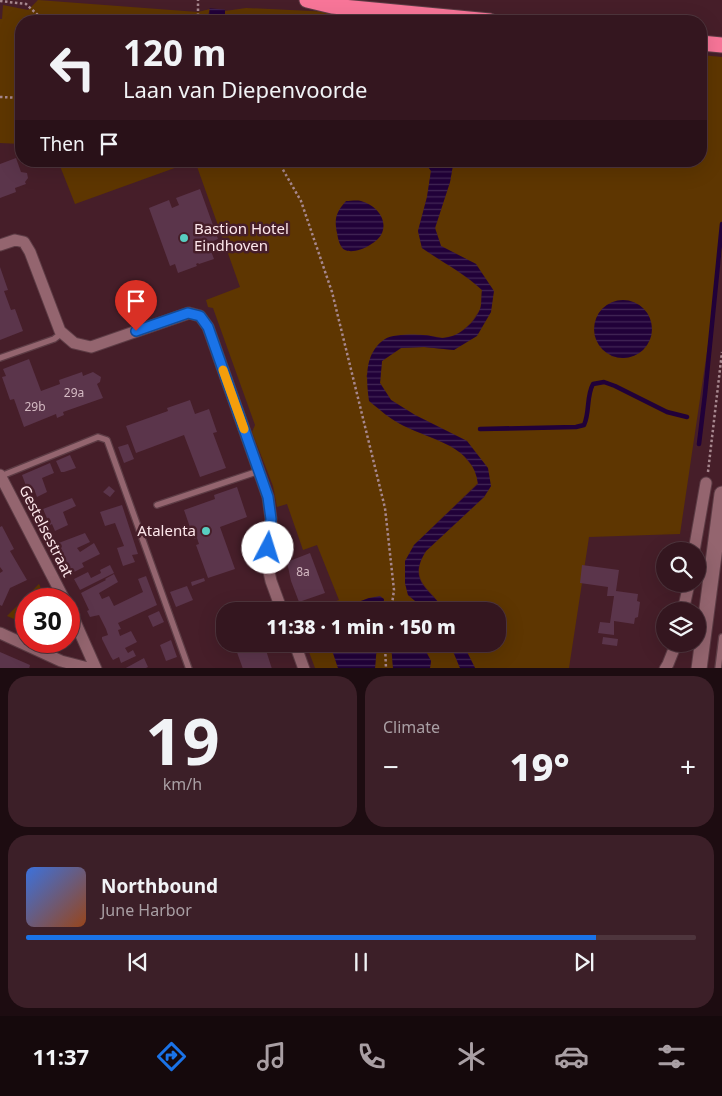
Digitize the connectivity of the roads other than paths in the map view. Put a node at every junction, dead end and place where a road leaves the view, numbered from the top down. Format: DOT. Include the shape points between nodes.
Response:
graph roads {
  1 [pos="307,0"];
  2 [pos="427,15"];
  3 [pos="707,44"];
  4 [pos="722,45"];
  5 [pos="0,245"];
  6 [pos="62,333"];
  7 [pos="0,358"];
  8 [pos="259,471"];
  9 [pos="0,476"];
  10 [pos="706,483"];
  11 [pos="722,494"];
  12 [pos="157,505"];
  13 [pos="696,542"];
  14 [pos="58,588"];
  15 [pos="279,602"];
  16 [pos="0,633"];
  17 [pos="80,634"];
  18 [pos="722,637"];
  19 [pos="298,652"];
  20 [pos="673,652"];
  21 [pos="94,668"];
  22 [pos="189,668"];
  23 [pos="304,668"];
  24 [pos="665,668"];
  25 [pos="699,668"];
  26 [pos="718,668"];
  1 -- 2 [label="highway" via="332,6"];
  3 -- 4 [label="highway"];
  5 -- 6 [label="street" via="15,240 24,242"];
  6 -- 7 [label="lane" via="54,339"];
  6 -- 8 [label="street" via="74,343 91,347 188,313 200,316 208,327"];
  8 -- 12 [label="lane"];
  8 -- 15 [label="street" via="271,519 267,563"];
  9 -- 14 [label="street, Gestelsestraat"];
  9 -- 22 [label="lane, Gestelsestraat" via="98,437 107,440"];
  10 -- 13 [label="street"];
  11 -- 25 [label="main road"];
  16 -- 21 [label="street" via="60,661"];
  17 -- 21 [label="street"];
  18 -- 26 [label="lane"];
  19 -- 23 [label="street"];
  20 -- 24 [label="street"];
}
